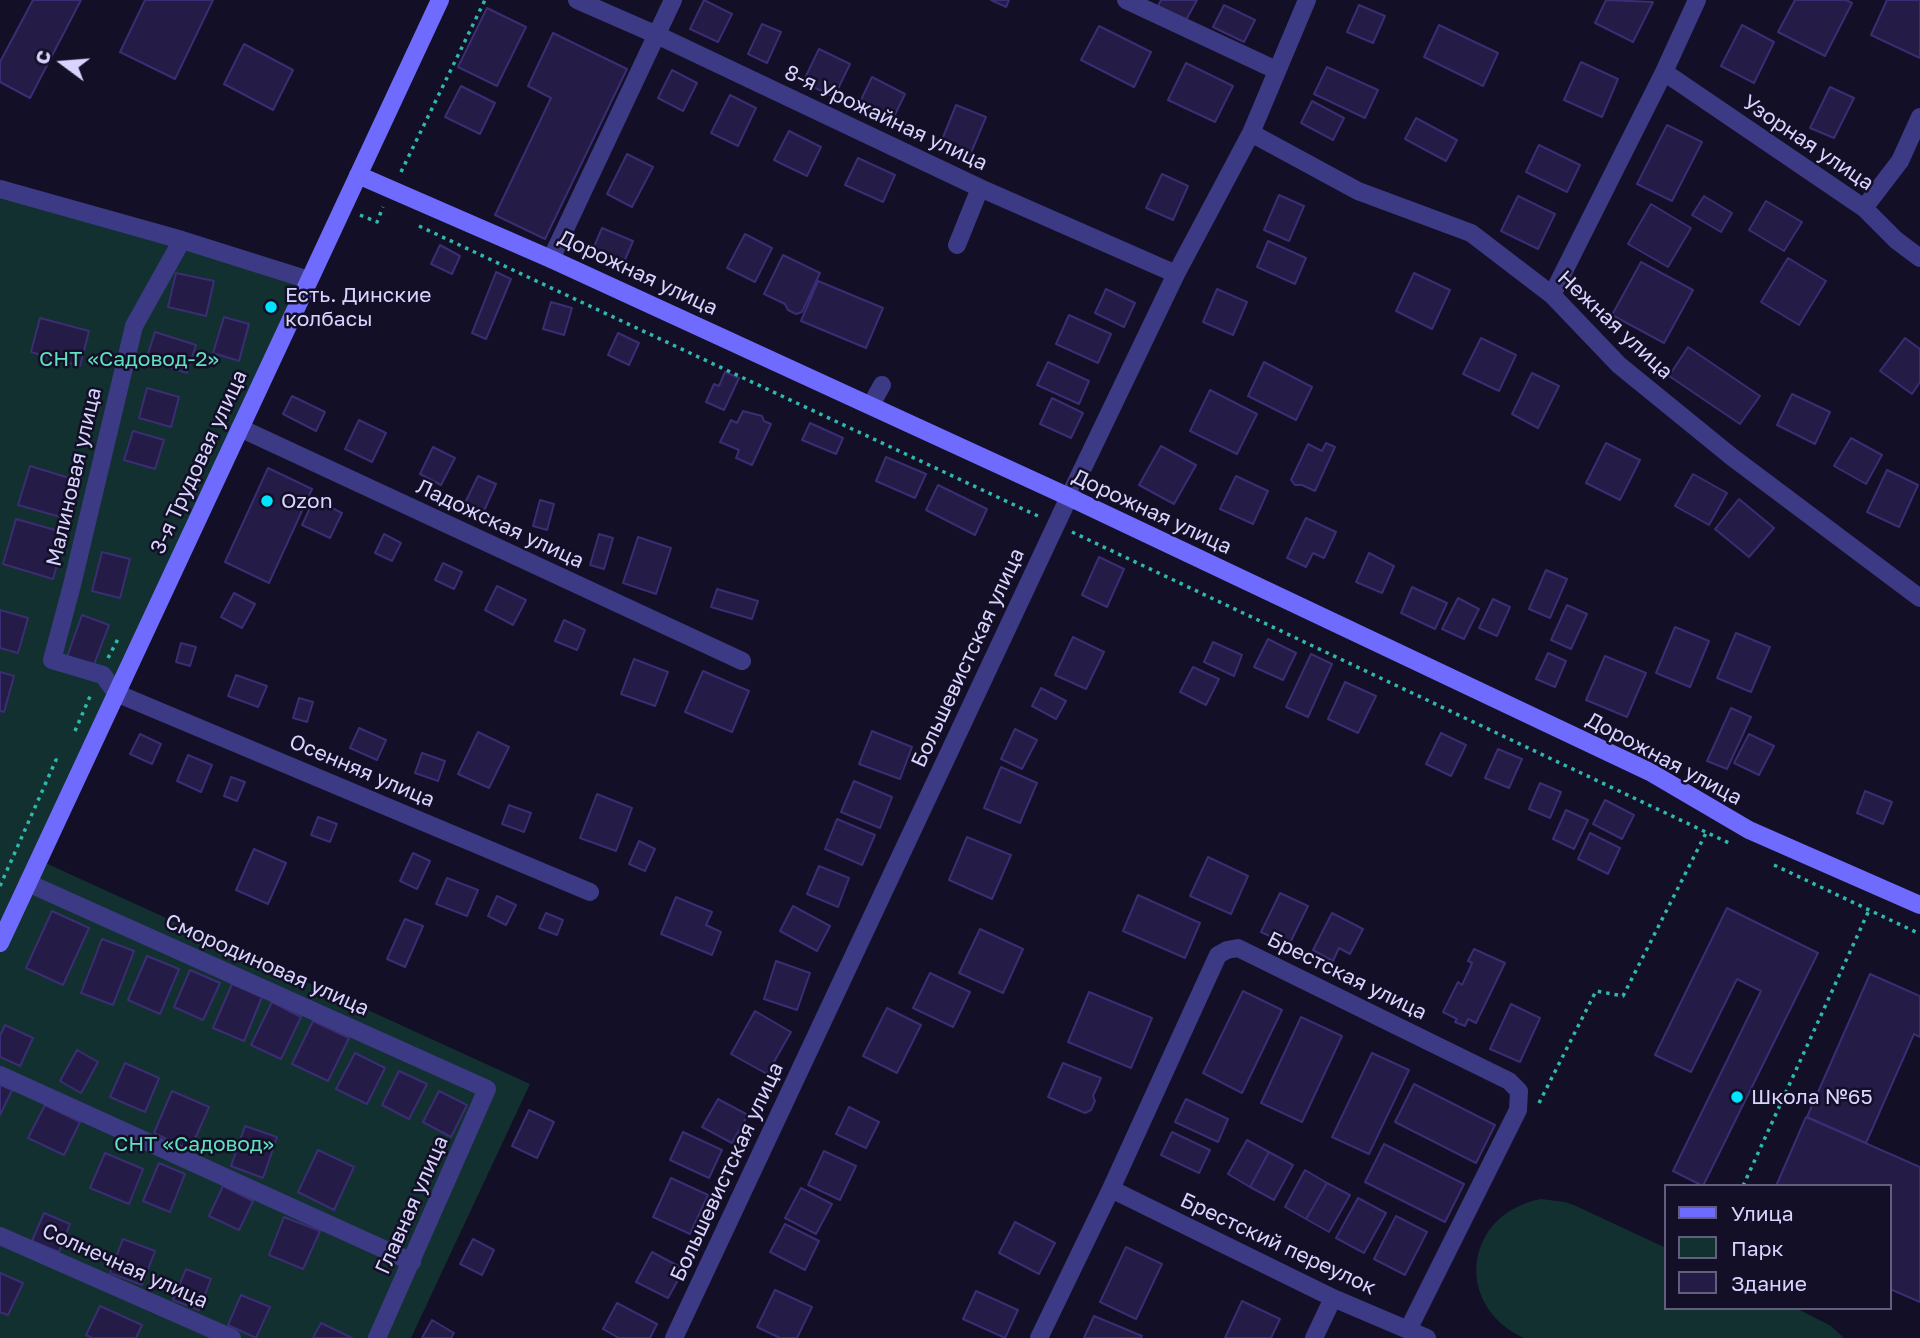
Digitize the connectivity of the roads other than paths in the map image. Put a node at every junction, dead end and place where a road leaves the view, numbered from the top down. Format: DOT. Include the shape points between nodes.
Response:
graph roads {
  1 [pos="440,0"];
  2 [pos="577,0"];
  3 [pos="673,0"];
  4 [pos="1126,0"];
  5 [pos="1307,0"];
  6 [pos="1697,0"];
  7 [pos="657,35"];
  8 [pos="1276,70"];
  9 [pos="1664,72"];
  10 [pos="1920,117"];
  11 [pos="1251,133"];
  12 [pos="358,175"];
  13 [pos="980,188"];
  14 [pos="0,189"];
  15 [pos="1864,208"];
  16 [pos="182,240"];
  17 [pos="957,245"];
  18 [pos="1920,258"];
  19 [pos="551,259"];
  20 [pos="1176,274"];
  21 [pos="309,280"];
  22 [pos="1552,295"];
  23 [pos="882,385"];
  24 [pos="872,405"];
  25 [pos="240,428"];
  26 [pos="1069,497"];
  27 [pos="1920,598"];
  28 [pos="741,660"];
  29 [pos="116,693"];
  30 [pos="28,883"];
  31 [pos="590,892"];
  32 [pos="1920,905"];
  33 [pos="0,943"];
  34 [pos="0,1075"];
  35 [pos="487,1089"];
  36 [pos="1111,1189"];
  37 [pos="0,1236"];
  38 [pos="412,1262"];
  39 [pos="1334,1298"];
  40 [pos="1408,1330"];
  41 [pos="232,1338"];
  42 [pos="377,1338"];
  43 [pos="674,1338"];
  44 [pos="1039,1338"];
  45 [pos="1314,1338"];
  46 [pos="1427,1338"];
  1 -- 12 [label="street, 3-я Трудовая улица"];
  2 -- 7 [label="street, 8-я Урожайная улица"];
  3 -- 7 [label="street"];
  4 -- 8 [label="street"];
  5 -- 8 [label="street, Большевистская улица"];
  6 -- 9 [label="street"];
  7 -- 13 [label="street, 8-я Урожайная улица"];
  7 -- 19 [label="street"];
  8 -- 11 [label="street, Большевистская улица"];
  9 -- 15 [label="street, Узорная улица"];
  9 -- 22 [label="street"];
  10 -- 15 [label="street" via="1900,161"];
  11 -- 20 [label="street, Большевистская улица"];
  11 -- 22 [label="street, Нежная улица" via="1359,191 1471,233"];
  12 -- 19 [label="street, Дорожная улица"];
  12 -- 21 [label="street, 3-я Трудовая улица"];
  13 -- 17 [label="street"];
  13 -- 20 [label="street, 8-я Урожайная улица"];
  14 -- 16 [label="street"];
  15 -- 18 [label="street, Узорная улица"];
  16 -- 21 [label="street"];
  16 -- 29 [label="street, Малиновая улица" via="134,326 52,660 103,675"];
  19 -- 24 [label="street, Дорожная улица"];
  20 -- 26 [label="street, Большевистская улица"];
  21 -- 25 [label="street, 3-я Трудовая улица"];
  22 -- 27 [label="street, Нежная улица" via="1619,365 1732,457"];
  23 -- 24 [label="street"];
  24 -- 26 [label="street, Дорожная улица"];
  25 -- 28 [label="street, Ладожская улица"];
  25 -- 29 [label="street, 3-я Трудовая улица"];
  26 -- 32 [label="street, Дорожная улица" via="1650,772 1749,830"];
  26 -- 43 [label="street, Большевистская улица"];
  29 -- 30 [label="street, 3-я Трудовая улица"];
  29 -- 31 [label="street, Осенняя улица"];
  30 -- 33 [label="street, 3-я Трудовая улица"];
  30 -- 35 [label="street, Смородиновая улица"];
  34 -- 38 [label="street"];
  35 -- 38 [label="street, Главная улица"];
  36 -- 39 [label="street, Брестский переулок"];
  36 -- 40 [label="street, Брестская улица" via="1218,955 1238,948 1509,1081 1519,1091 1518,1110"];
  36 -- 44 [label="street, Брестская улица"];
  37 -- 41 [label="street, Солнечная улица"];
  38 -- 42 [label="street, Главная улица"];
  39 -- 40 [label="street, Брестский переулок"];
  39 -- 45 [label="street"];
  40 -- 46 [label="street, Брестский переулок"];
}
